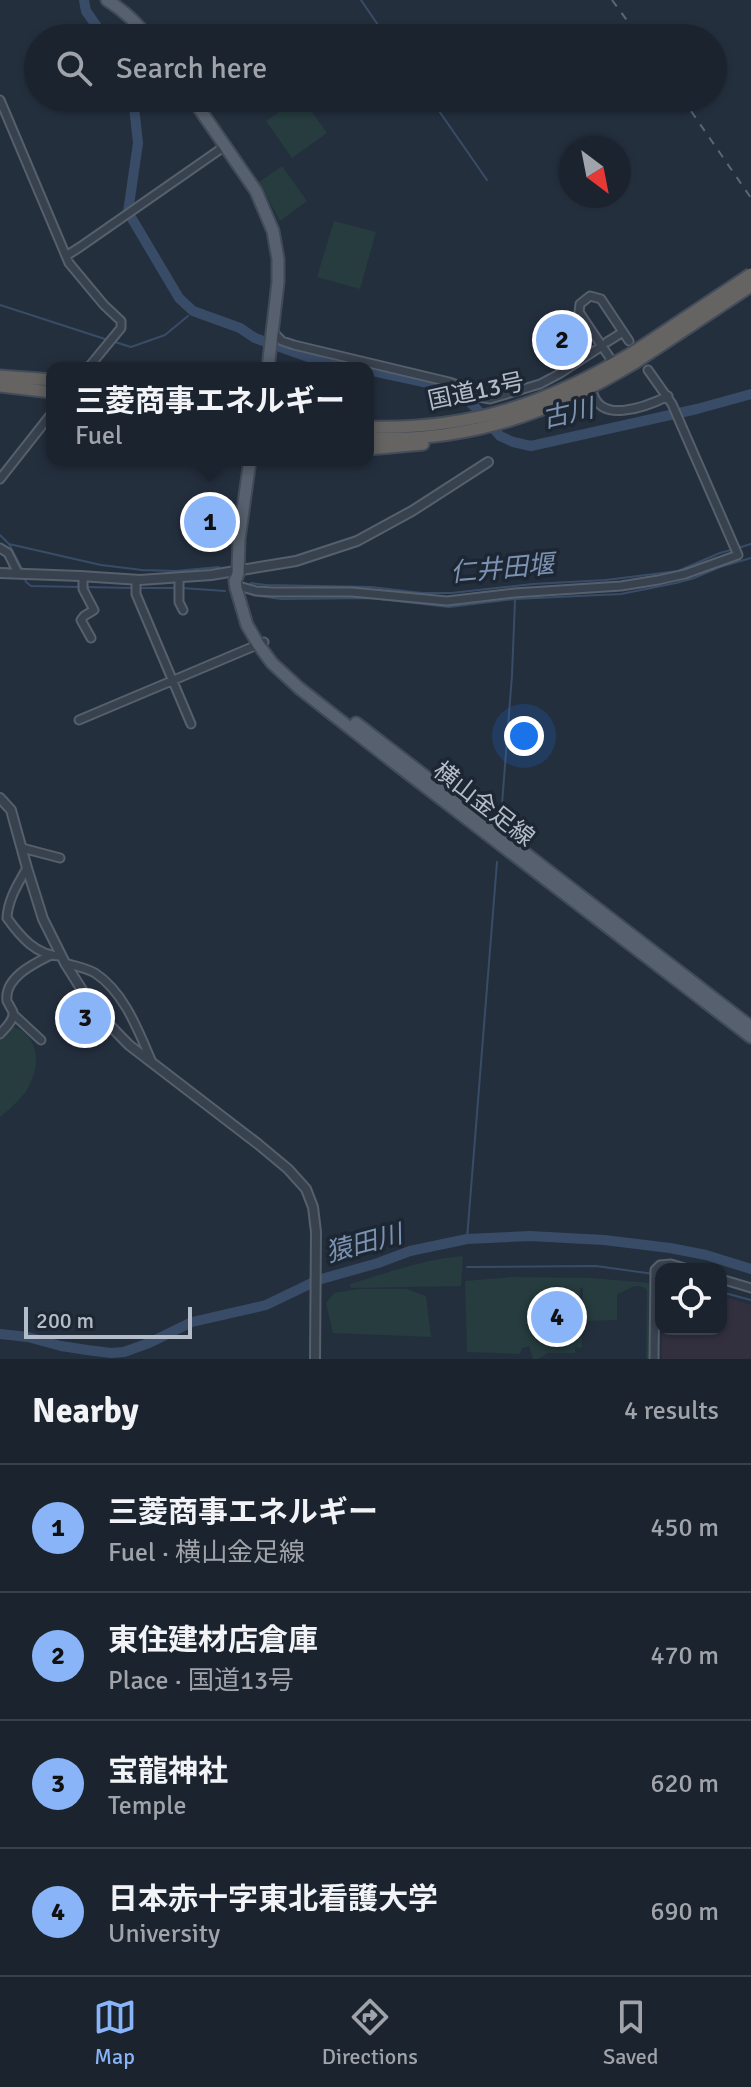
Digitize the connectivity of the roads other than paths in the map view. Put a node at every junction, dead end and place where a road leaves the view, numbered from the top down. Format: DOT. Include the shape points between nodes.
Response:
graph roads {
  1 [pos="107,0"];
  2 [pos="138,24"];
  3 [pos="0,100"];
  4 [pos="202,112"];
  5 [pos="225,146"];
  6 [pos="66,256"];
  7 [pos="751,274"];
  8 [pos="751,286"];
  9 [pos="273,332"];
  10 [pos="623,332"];
  11 [pos="607,342"];
  12 [pos="599,348"];
  13 [pos="632,352"];
  14 [pos="93,362"];
  15 [pos="269,362"];
  16 [pos="365,362"];
  17 [pos="374,364"];
  18 [pos="614,364"];
  19 [pos="648,370"];
  20 [pos="0,376"];
  21 [pos="46,378"];
  22 [pos="0,386"];
  23 [pos="592,388"];
  24 [pos="46,393"];
  25 [pos="670,400"];
  26 [pos="495,420"];
  27 [pos="46,421"];
  28 [pos="374,421"];
  29 [pos="478,424"];
  30 [pos="418,426"];
  31 [pos="374,427"];
  32 [pos="462,433"];
  33 [pos="374,438"];
  34 [pos="374,448"];
  35 [pos="488,462"];
  36 [pos="249,466"];
  37 [pos="0,479"];
  38 [pos="0,548"];
  39 [pos="0,573"];
  40 [pos="18,573"];
  41 [pos="238,573"];
  42 [pos="83,583"];
  43 [pos="179,584"];
  44 [pos="136,585"];
  45 [pos="242,587"];
  46 [pos="183,610"];
  47 [pos="91,638"];
  48 [pos="261,643"];
  49 [pos="172,681"];
  50 [pos="79,720"];
  51 [pos="191,724"];
  52 [pos="0,798"];
  53 [pos="22,848"];
  54 [pos="60,858"];
  55 [pos="27,868"];
  56 [pos="3,918"];
  57 [pos="49,956"];
  58 [pos="63,959"];
  59 [pos="13,1014"];
  60 [pos="751,1027"];
  61 [pos="0,1034"];
  62 [pos="751,1037"];
  63 [pos="41,1040"];
  64 [pos="151,1062"];
  65 [pos="655,1274"];
  66 [pos="727,1281"];
  67 [pos="751,1288"];
  68 [pos="315,1359"];
  69 [pos="654,1359"];
  1 -- 2 [label="main road"];
  3 -- 6 [label="street"];
  4 -- 5 [label="main road"];
  5 -- 6 [label="street"];
  5 -- 9 [label="main road" via="256,191 273,231 278,259"];
  6 -- 14 [label="street" via="121,321"];
  7 -- 13 [label="highway, 国道13号, bridge"];
  8 -- 13 [label="highway, 国道13号, bridge"];
  9 -- 15 [label="main road"];
  9 -- 16 [label="street" via="294,345"];
  10 -- 11 [label="street"];
  10 -- 13 [label="street"];
  10 -- 18 [label="street" via="598,297 580,304 579,312"];
  12 -- 17 [label="street" via="540,384 490,399 449,382"];
  13 -- 18 [label="highway, 国道13号"];
  13 -- 23 [label="highway, 国道13号"];
  18 -- 26 [label="highway, 国道13号"];
  19 -- 25 [label="street"];
  20 -- 21 [label="highway"];
  22 -- 24 [label="highway"];
  23 -- 25 [label="street" via="606,410"];
  23 -- 26 [label="highway, 国道13号" via="540,411"];
  25 -- 45 [label="street" via="738,555 685,574 621,586 447,601"];
  26 -- 29 [label="highway, 国道13号"];
  27 -- 37 [label="street"];
  28 -- 30 [label="highway"];
  29 -- 30 [label="highway, 国道13号"];
  29 -- 32 [label="highway, 国道13号"];
  30 -- 31 [label="highway, 国道13号"];
  32 -- 33 [label="highway, 国道13号"];
  32 -- 34 [label="highway" via="432,443"];
  35 -- 41 [label="street" via="357,541"];
  36 -- 41 [label="main road, 横山金足線"];
  38 -- 40 [label="street"];
  39 -- 40 [label="street"];
  40 -- 42 [label="street"];
  41 -- 43 [label="street"];
  41 -- 45 [label="main road, 横山金足線"];
  41 -- 48 [label="main road, 横山金足線" via="239,605"];
  42 -- 44 [label="street"];
  42 -- 47 [label="street" via="94,610 81,620"];
  43 -- 44 [label="street"];
  43 -- 46 [label="street"];
  44 -- 49 [label="street"];
  45 -- 48 [label="main road, 横山金足線"];
  48 -- 49 [label="street"];
  48 -- 60 [label="main road, 横山金足線" via="296,677"];
  48 -- 62 [label="main road, 横山金足線" via="272,663 299,688"];
  49 -- 50 [label="street"];
  49 -- 51 [label="street"];
  52 -- 53 [label="street" via="11,810"];
  53 -- 54 [label="street"];
  53 -- 55 [label="street"];
  55 -- 56 [label="street"];
  55 -- 58 [label="street"];
  56 -- 57 [label="street"];
  57 -- 58 [label="street"];
  57 -- 59 [label="street" via="26,968 10,986 7,999"];
  58 -- 64 [label="street" via="94,1009"];
  58 -- 64 [label="street" via="115,989"];
  59 -- 61 [label="street"];
  59 -- 63 [label="street"];
  64 -- 68 [label="street" via="268,1152 306,1189 316,1232"];
  65 -- 69 [label="street"];
  66 -- 67 [label="street"];
}
